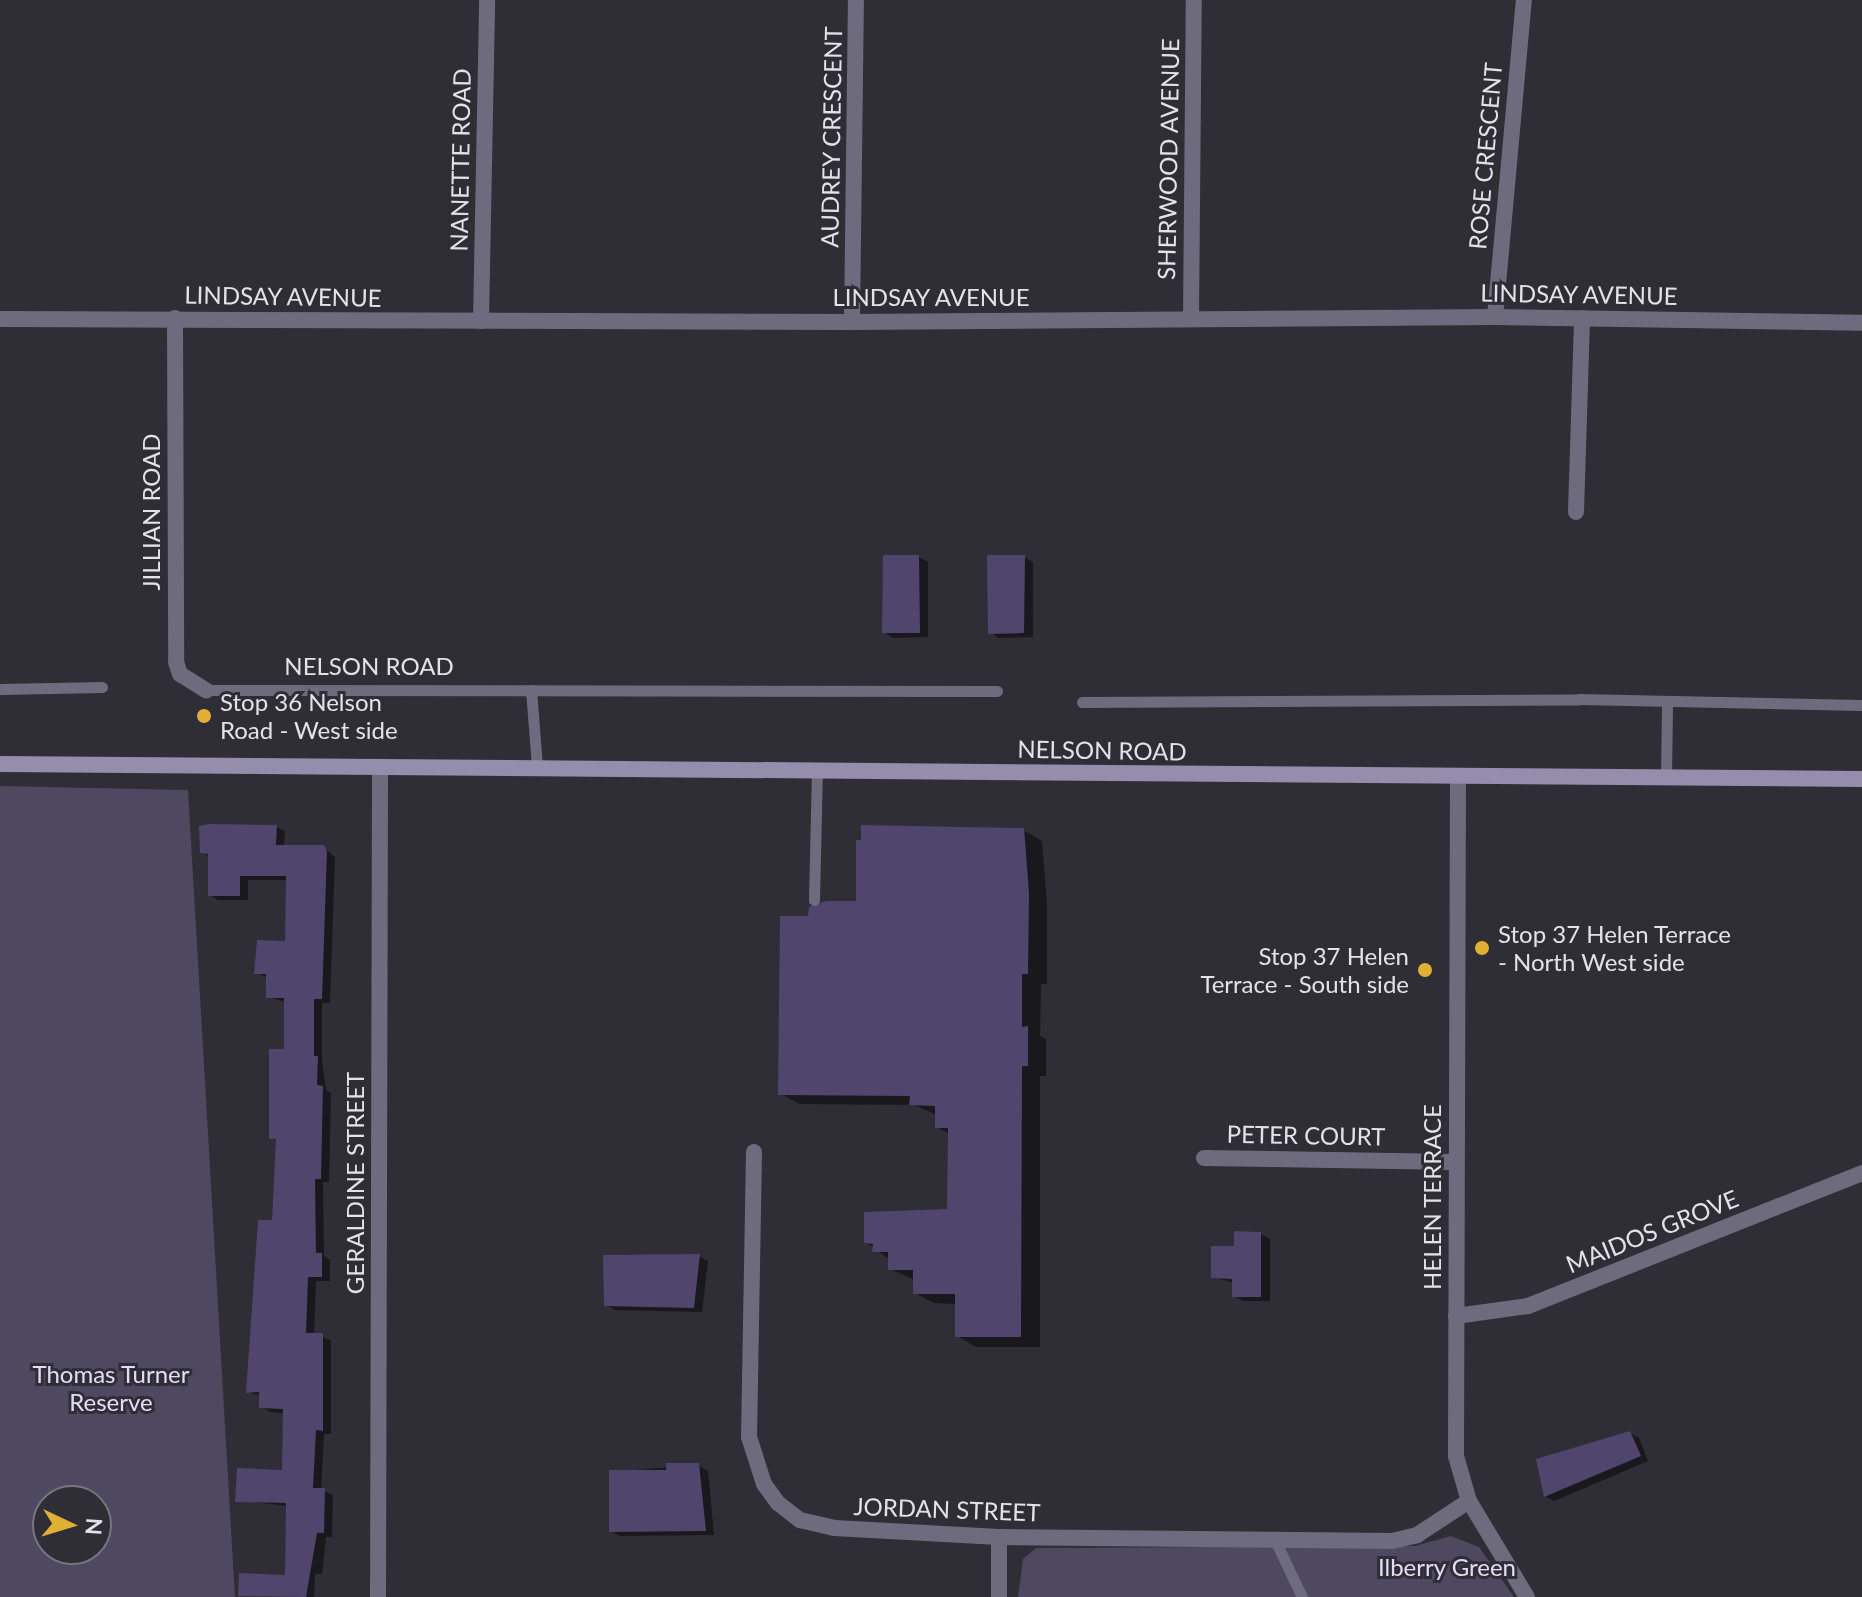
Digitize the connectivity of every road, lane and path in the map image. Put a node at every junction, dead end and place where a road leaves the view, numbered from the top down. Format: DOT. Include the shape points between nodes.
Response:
graph roads {
  1 [pos="487,0"];
  2 [pos="856,0"];
  3 [pos="1194,0"];
  4 [pos="1524,0"];
  5 [pos="1495,317"];
  6 [pos="175,318"];
  7 [pos="1582,318"];
  8 [pos="0,319"];
  9 [pos="1191,319"];
  10 [pos="481,321"];
  11 [pos="852,322"];
  12 [pos="1862,323"];
  13 [pos="1576,512"];
  14 [pos="102,687"];
  15 [pos="0,689"];
  16 [pos="206,690"];
  17 [pos="531,690"];
  18 [pos="997,691"];
  19 [pos="1082,702"];
  20 [pos="1667,702"];
  21 [pos="1862,705"];
  22 [pos="0,764"];
  23 [pos="537,767"];
  24 [pos="380,769"];
  25 [pos="817,770"];
  26 [pos="1458,778"];
  27 [pos="1666,778"];
  28 [pos="1862,779"];
  29 [pos="814,900"];
  30 [pos="754,1152"];
  31 [pos="1204,1158"];
  32 [pos="1456,1162"];
  33 [pos="1862,1173"];
  34 [pos="1456,1316"];
  35 [pos="1469,1501"];
  36 [pos="999,1537"];
  37 [pos="1275,1540"];
  38 [pos="378,1597"];
  39 [pos="999,1597"];
  40 [pos="1302,1597"];
  41 [pos="1527,1597"];
  1 -- 10 [label="street, NANETTE ROAD"];
  2 -- 11 [label="street, AUDREY CRESCENT"];
  3 -- 9 [label="street, SHERWOOD AVENUE"];
  4 -- 5 [label="street, ROSE CRESCENT"];
  5 -- 7 [label="street, LINDSAY AVENUE"];
  5 -- 9 [label="street, LINDSAY AVENUE"];
  6 -- 8 [label="street, LINDSAY AVENUE"];
  6 -- 10 [label="street, LINDSAY AVENUE"];
  6 -- 16 [label="street, JILLIAN ROAD" via="176,662 180,674"];
  7 -- 12 [label="street, LINDSAY AVENUE"];
  7 -- 13 [label="street"];
  9 -- 11 [label="street, LINDSAY AVENUE"];
  10 -- 11 [label="street, LINDSAY AVENUE"];
  14 -- 15 [label="lane"];
  16 -- 17 [label="lane, NELSON ROAD"];
  17 -- 18 [label="lane, NELSON ROAD"];
  17 -- 23 [label="lane"];
  19 -- 20 [label="lane, NELSON ROAD"];
  20 -- 21 [label="lane, NELSON ROAD"];
  20 -- 27 [label="lane"];
  22 -- 24 [label="main road, NELSON ROAD"];
  23 -- 24 [label="main road, NELSON ROAD"];
  23 -- 25 [label="main road, NELSON ROAD"];
  24 -- 38 [label="street, GERALDINE STREET"];
  25 -- 26 [label="main road, NELSON ROAD"];
  25 -- 29 [label="lane"];
  26 -- 27 [label="main road, NELSON ROAD"];
  26 -- 32 [label="street, HELEN TERRACE"];
  27 -- 28 [label="main road, NELSON ROAD"];
  30 -- 36 [label="street, JORDAN STREET" via="748,1424 753,1463 771,1496 788,1512 821,1527"];
  31 -- 32 [label="street, PETER COURT"];
  32 -- 34 [label="street, HELEN TERRACE"];
  33 -- 34 [label="street, MAIDOS GROVE" via="1528,1306"];
  34 -- 35 [label="street, HELEN TERRACE" via="1456,1456"];
  35 -- 37 [label="street, JORDAN STREET" via="1401,1540"];
  35 -- 41 [label="street, HELEN TERRACE"];
  36 -- 37 [label="street, JORDAN STREET"];
  36 -- 39 [label="street"];
  37 -- 40 [label="lane"];
}
